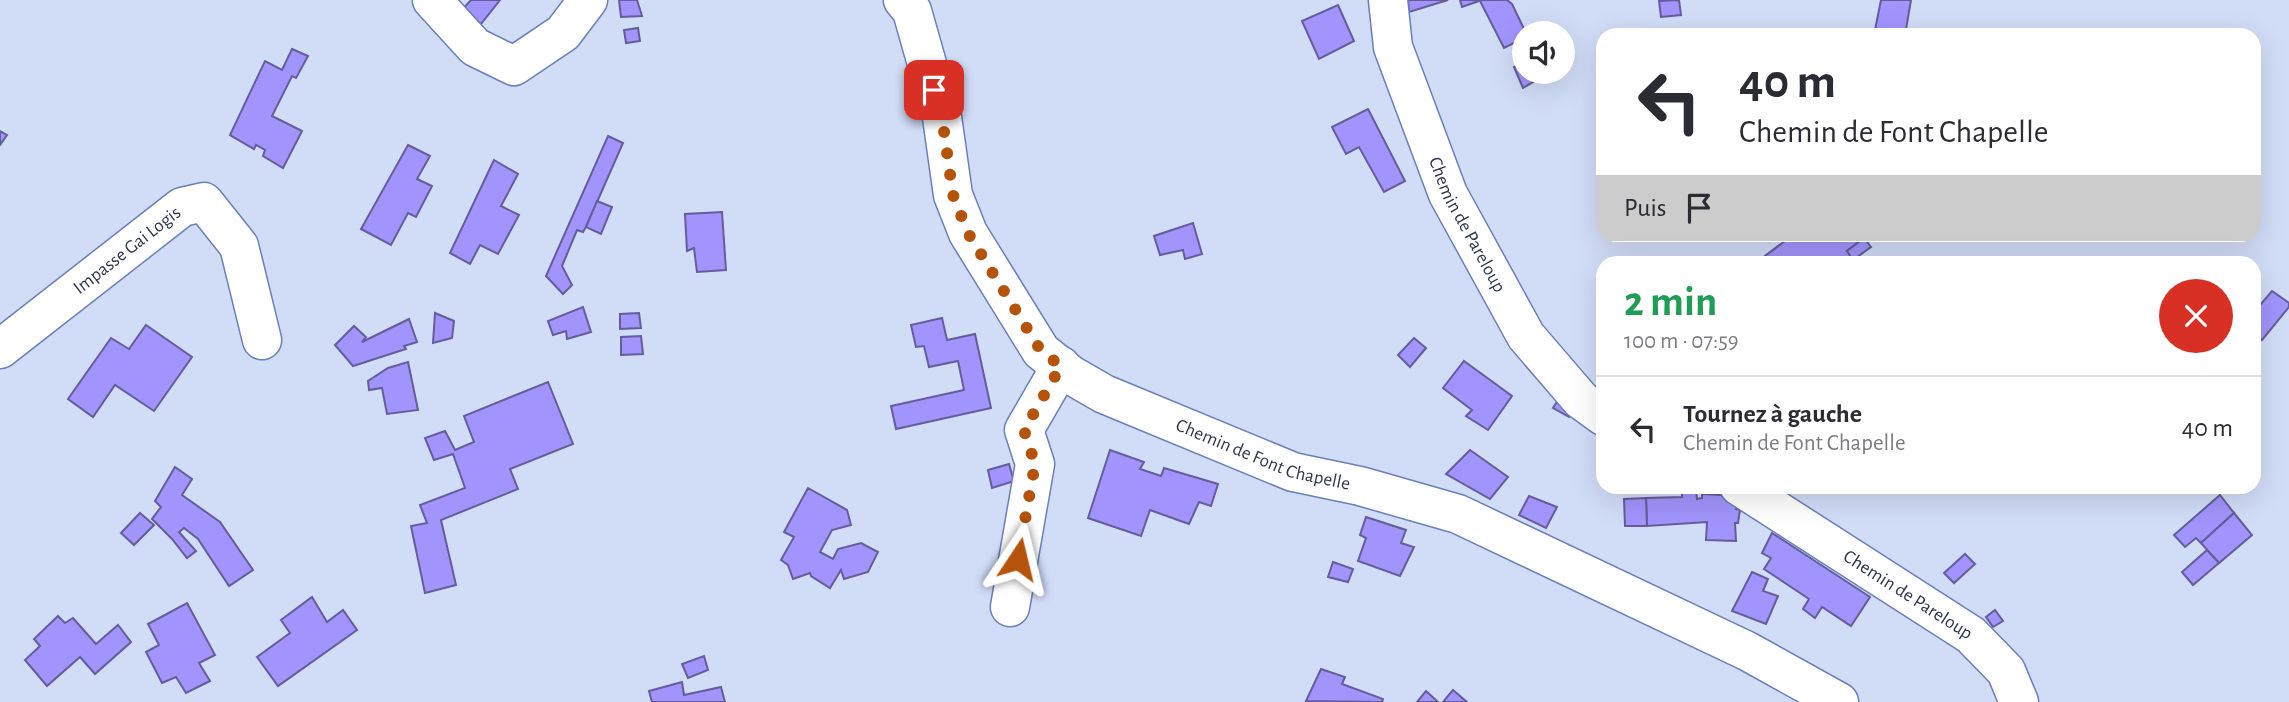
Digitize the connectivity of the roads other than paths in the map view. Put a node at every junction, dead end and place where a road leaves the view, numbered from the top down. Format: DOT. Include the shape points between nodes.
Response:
graph roads {
  1 [pos="432,0"];
  2 [pos="588,0"];
  3 [pos="903,0"];
  4 [pos="1388,0"];
  5 [pos="262,340"];
  6 [pos="0,349"];
  7 [pos="1061,366"];
  8 [pos="1596,411"];
  9 [pos="1751,494"];
  10 [pos="1010,607"];
  11 [pos="1839,702"];
  12 [pos="2019,702"];
  1 -- 2 [label="street" via="475,47 514,66 563,33"];
  3 -- 7 [label="street, Chemin de Font Chapelle" via="912,11 942,117 953,195 968,233 1041,351"];
  4 -- 8 [label="street, Chemin de Pareloup" via="1393,47 1448,194 1526,336 1581,400"];
  5 -- 6 [label="street, Impasse Gai Logis" via="239,246 204,202 182,207"];
  7 -- 10 [label="street" via="1024,430 1035,464"];
  7 -- 11 [label="street, Chemin de Font Chapelle" via="1104,394 1293,472 1458,514 1747,651"];
  9 -- 12 [label="street, Chemin de Pareloup" via="1971,635 2006,671"];
}
